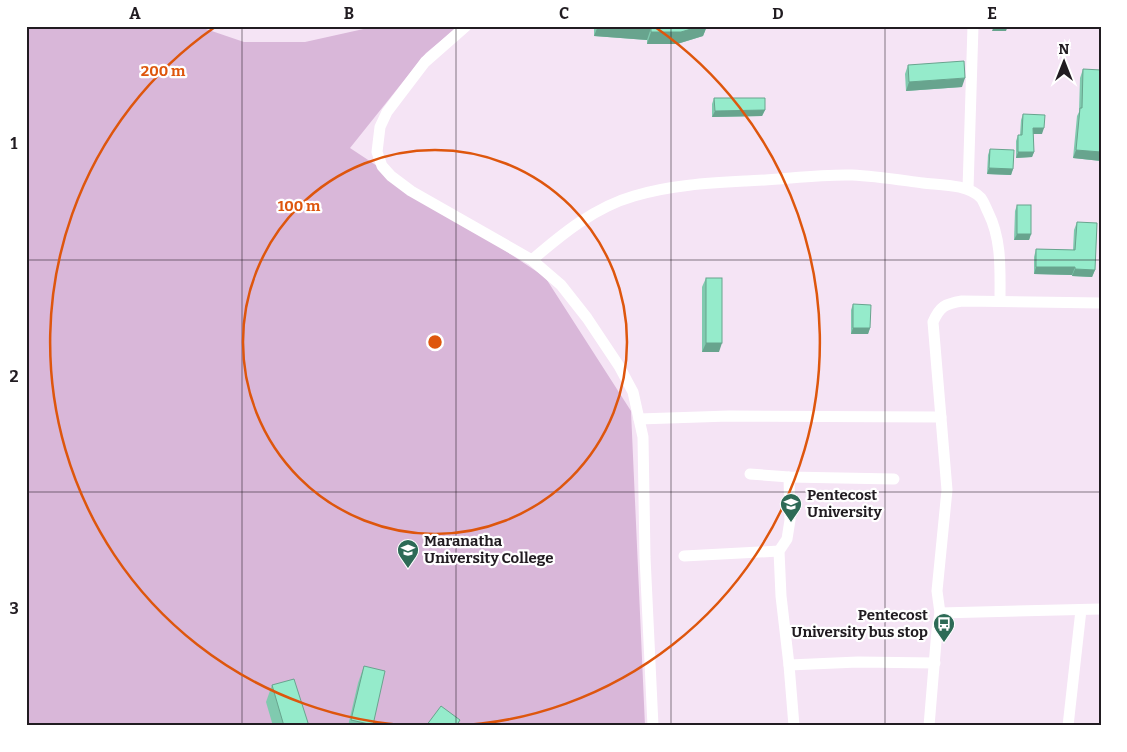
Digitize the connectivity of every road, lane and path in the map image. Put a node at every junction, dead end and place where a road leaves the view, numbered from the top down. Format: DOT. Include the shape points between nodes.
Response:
graph roads {
  1 [pos="466,26"];
  2 [pos="973,26"];
  3 [pos="968,189"];
  4 [pos="532,260"];
  5 [pos="1000,300"];
  6 [pos="1101,303"];
  7 [pos="941,417"];
  8 [pos="639,419"];
  9 [pos="750,474"];
  10 [pos="789,477"];
  11 [pos="894,479"];
  12 [pos="779,551"];
  13 [pos="684,556"];
  14 [pos="1101,608"];
  15 [pos="1081,610"];
  16 [pos="940,613"];
  17 [pos="935,663"];
  18 [pos="789,665"];
  19 [pos="653,726"];
  20 [pos="794,726"];
  21 [pos="929,726"];
  22 [pos="1068,726"];
  1 -- 4 [label="street" via="425,62 387,112 380,127 377,152 390,176 411,191"];
  2 -- 3 [label="street"];
  3 -- 4 [label="street" via="853,175 674,187 633,196 598,211"];
  3 -- 5 [label="street" via="981,198 993,223 998,241"];
  4 -- 8 [label="street" via="560,285 587,318 628,383"];
  5 -- 6 [label="street"];
  5 -- 7 [label="street" via="951,303 938,311 933,322"];
  7 -- 8 [label="street"];
  7 -- 16 [label="street" via="948,490 937,591"];
  8 -- 19 [label="street" via="643,437"];
  9 -- 10 [label="street"];
  10 -- 11 [label="street"];
  10 -- 12 [label="street" via="790,520 787,539"];
  12 -- 13 [label="street"];
  12 -- 18 [label="street"];
  14 -- 15 [label="street"];
  15 -- 16 [label="street"];
  15 -- 22 [label="street"];
  16 -- 17 [label="street"];
  17 -- 18 [label="street"];
  17 -- 21 [label="street"];
  18 -- 20 [label="street"];
}
